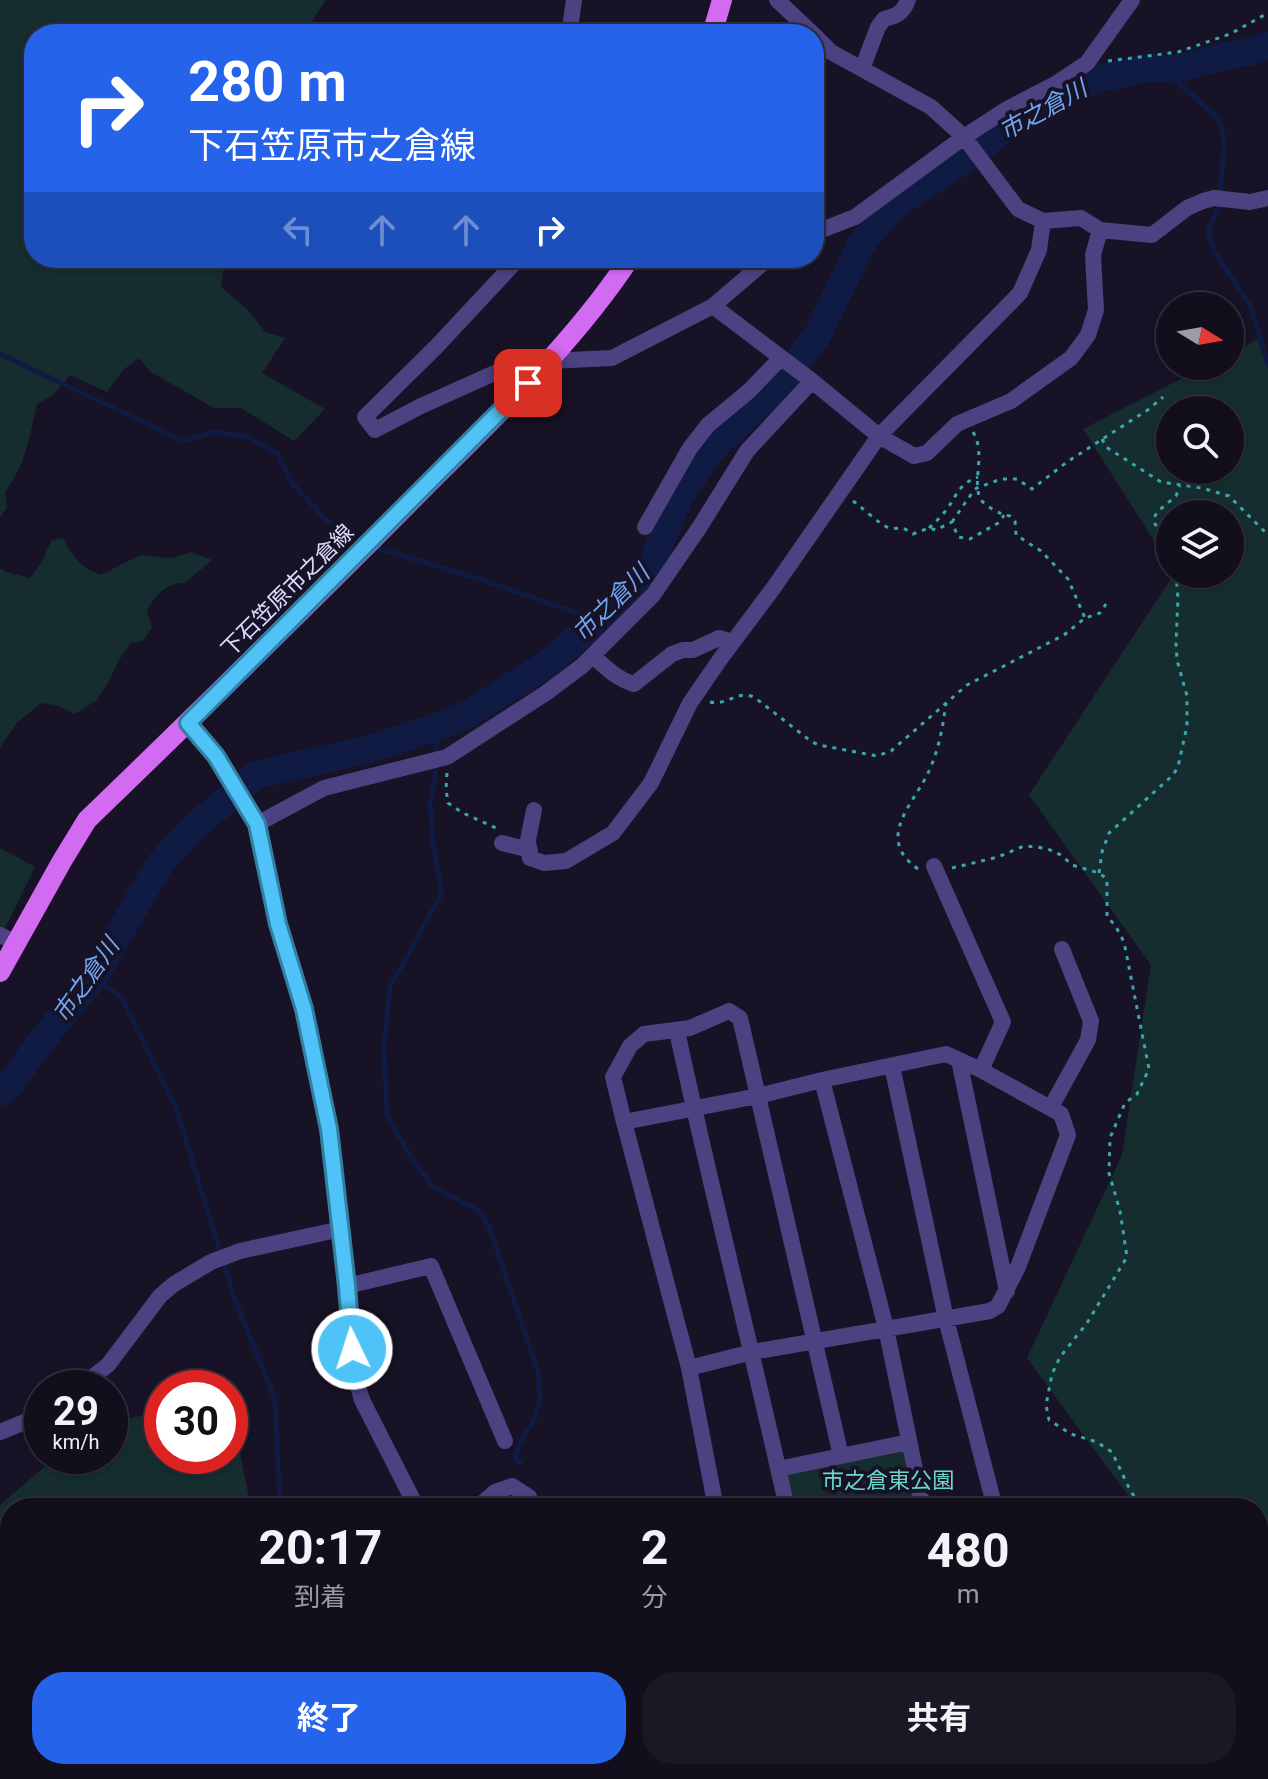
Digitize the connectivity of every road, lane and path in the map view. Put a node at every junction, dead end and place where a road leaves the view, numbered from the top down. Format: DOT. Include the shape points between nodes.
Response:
graph roads {
  1 [pos="574,0"];
  2 [pos="722,0"];
  3 [pos="777,0"];
  4 [pos="908,0"];
  5 [pos="1132,0"];
  6 [pos="1268,13"];
  7 [pos="571,24"];
  8 [pos="715,24"];
  9 [pos="803,24"];
  10 [pos="824,45"];
  11 [pos="1087,63"];
  12 [pos="862,69"];
  13 [pos="964,137"];
  14 [pos="1268,198"];
  15 [pos="1043,221"];
  16 [pos="824,229"];
  17 [pos="1100,230"];
  18 [pos="510,268"];
  19 [pos="623,268"];
  20 [pos="757,268"];
  21 [pos="713,306"];
  22 [pos="781,358"];
  23 [pos="549,361"];
  24 [pos="812,381"];
  25 [pos="1156,403"];
  26 [pos="965,421"];
  27 [pos="879,436"];
  28 [pos="1102,439"];
  29 [pos="978,477"];
  30 [pos="1180,486"];
  31 [pos="977,488"];
  32 [pos="840,492"];
  33 [pos="1171,500"];
  34 [pos="1004,515"];
  35 [pos="952,522"];
  36 [pos="645,527"];
  37 [pos="929,528"];
  38 [pos="1268,535"];
  39 [pos="1177,588"];
  40 [pos="1106,604"];
  41 [pos="1085,618"];
  42 [pos="733,642"];
  43 [pos="593,656"];
  44 [pos="696,693"];
  45 [pos="946,703"];
  46 [pos="188,723"];
  47 [pos="447,757"];
  48 [pos="534,810"];
  49 [pos="257,824"];
  50 [pos="501,837"];
  51 [pos="530,850"];
  52 [pos="935,869"];
  53 [pos="1099,873"];
  54 [pos="8,939"];
  55 [pos="1062,949"];
  56 [pos="0,972"];
  57 [pos="677,1031"];
  58 [pos="959,1060"];
  59 [pos="892,1066"];
  60 [pos="981,1070"];
  61 [pos="822,1080"];
  62 [pos="758,1096"];
  63 [pos="1051,1107"];
  64 [pos="694,1109"];
  65 [pos="624,1122"];
  66 [pos="341,1229"];
  67 [pos="347,1286"];
  68 [pos="1007,1291"];
  69 [pos="946,1319"];
  70 [pos="886,1328"];
  71 [pos="814,1341"];
  72 [pos="752,1352"];
  73 [pos="689,1368"];
  74 [pos="101,1370"];
  75 [pos="24,1422"];
  76 [pos="0,1432"];
  77 [pos="505,1441"];
  78 [pos="909,1442"];
  79 [pos="841,1456"];
  80 [pos="778,1469"];
  81 [pos="412,1498"];
  82 [pos="488,1498"];
  83 [pos="529,1498"];
  84 [pos="714,1498"];
  85 [pos="785,1498"];
  86 [pos="921,1498"];
  87 [pos="992,1498"];
  88 [pos="1137,1498"];
  1 -- 7 [label="street"];
  2 -- 8 [label="main road"];
  3 -- 9 [label="street"];
  4 -- 12 [label="street" via="896,17 884,19 878,27"];
  5 -- 11 [label="street"];
  6 -- 11 [label="path" via="1230,34 1178,52"];
  10 -- 12 [label="street"];
  11 -- 13 [label="street"];
  12 -- 13 [label="street" via="931,107"];
  13 -- 15 [label="street" via="1018,209"];
  13 -- 16 [label="street" via="855,217"];
  14 -- 17 [label="street" via="1222,199 1187,208 1152,235"];
  15 -- 17 [label="street" via="1081,218"];
  15 -- 27 [label="street" via="1039,250 1020,293"];
  17 -- 26 [label="street" via="1093,255 1096,310 1088,335 1071,358 1011,401"];
  18 -- 23 [label="street" via="365,417 375,430 499,371"];
  19 -- 23 [label="main road, 下石笠原市之倉線"];
  20 -- 21 [label="street"];
  21 -- 22 [label="street"];
  21 -- 23 [label="street" via="612,358"];
  22 -- 24 [label="street"];
  22 -- 36 [label="street" via="708,425"];
  23 -- 46 [label="main road, 下石笠原市之倉線"];
  24 -- 27 [label="street"];
  24 -- 43 [label="street" via="747,451 653,595"];
  25 -- 28 [label="path"];
  26 -- 27 [label="street" via="927,453 914,456"];
  26 -- 29 [label="path" via="979,446"];
  27 -- 32 [label="street"];
  28 -- 30 [label="path" via="1106,447 1161,482"];
  28 -- 31 [label="path" via="1032,489 1017,479"];
  29 -- 31 [label="path"];
  29 -- 37 [label="path" via="959,489"];
  30 -- 33 [label="path"];
  30 -- 38 [label="path" via="1229,496"];
  31 -- 34 [label="path" via="982,502"];
  31 -- 35 [label="path"];
  32 -- 37 [label="path" via="885,526 913,534"];
  32 -- 42 [label="street"];
  34 -- 35 [label="path" via="970,539 958,537"];
  34 -- 41 [label="path" via="1015,521 1016,535 1068,579"];
  35 -- 37 [label="path"];
  39 -- 53 [label="path" via="1177,660 1187,696 1178,767 1109,833"];
  40 -- 41 [label="path" via="1100,613"];
  41 -- 45 [label="path" via="1064,635 967,685"];
  42 -- 43 [label="street" via="719,638 672,654 634,684 622,681"];
  42 -- 44 [label="street"];
  43 -- 47 [label="street"];
  44 -- 45 [label="path" via="718,704 740,695 754,697 812,742 877,756 891,751"];
  44 -- 51 [label="street" via="651,783 613,833 566,861 544,863 530,858"];
  45 -- 52 [label="path" via="929,770 901,819 896,839 909,863 920,870"];
  46 -- 49 [label="street" via="216,756"];
  46 -- 54 [label="main road, 下石笠原市之倉線" via="87,820"];
  47 -- 49 [label="street" via="324,788"];
  47 -- 50 [label="path" via="448,803"];
  48 -- 51 [label="street"];
  49 -- 66 [label="street" via="329,1129"];
  50 -- 51 [label="street"];
  52 -- 53 [label="path" via="998,857 1024,846 1048,849 1072,865"];
  52 -- 60 [label="street" via="1003,1022"];
  53 -- 88 [label="path" via="1107,879 1107,917 1124,942 1149,1069 1137,1094 1125,1103 1110,1138 1109,1173 1127,1257 1060,1357 1046,1405 1049,1420 1112,1452"];
  54 -- 56 [label="main road, 下石笠原市之倉線"];
  55 -- 63 [label="street" via="1091,1021 1088,1040"];
  57 -- 62 [label="street" via="729,1011 740,1018"];
  57 -- 64 [label="street"];
  57 -- 65 [label="street" via="644,1034 630,1046 613,1077"];
  58 -- 59 [label="street" via="946,1054"];
  58 -- 60 [label="street"];
  58 -- 68 [label="street"];
  59 -- 61 [label="street"];
  59 -- 69 [label="street"];
  60 -- 63 [label="street"];
  61 -- 62 [label="street"];
  61 -- 70 [label="street"];
  62 -- 64 [label="street"];
  62 -- 71 [label="street"];
  63 -- 68 [label="street" via="1061,1114 1068,1135"];
  64 -- 65 [label="street"];
  64 -- 72 [label="street"];
  65 -- 73 [label="street"];
  66 -- 67 [label="street"];
  66 -- 74 [label="street" via="211,1262 160,1296"];
  67 -- 77 [label="street" via="431,1266"];
  67 -- 81 [label="street" via="353,1369 362,1400"];
  68 -- 69 [label="street" via="990,1311"];
  69 -- 70 [label="street"];
  69 -- 87 [label="street"];
  70 -- 71 [label="street"];
  70 -- 78 [label="street"];
  71 -- 72 [label="street"];
  71 -- 79 [label="street"];
  72 -- 73 [label="street"];
  72 -- 80 [label="street"];
  73 -- 84 [label="street"];
  75 -- 76 [label="street"];
  78 -- 79 [label="street"];
  78 -- 86 [label="street"];
  79 -- 80 [label="street"];
  80 -- 85 [label="street"];
  82 -- 83 [label="street" via="512,1486"];
}
